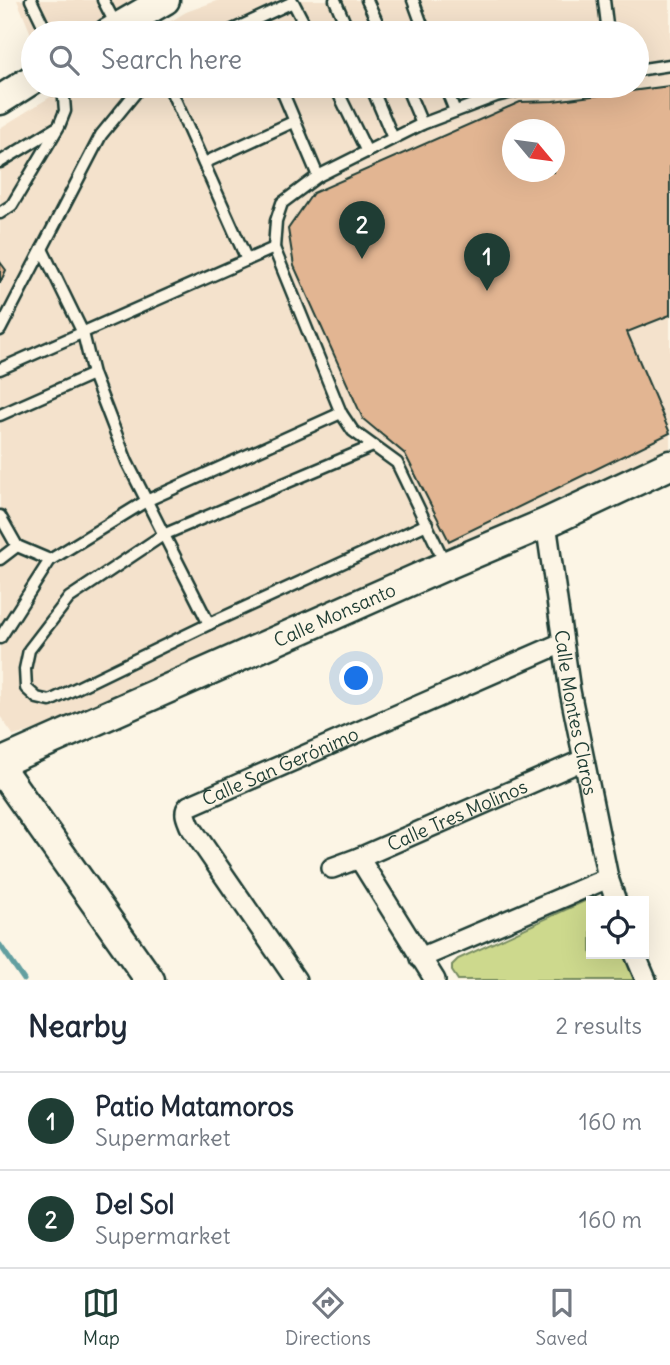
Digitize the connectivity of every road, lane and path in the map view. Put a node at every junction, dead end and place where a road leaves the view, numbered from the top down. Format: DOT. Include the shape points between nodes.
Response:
graph roads {
  1 [pos="103,0"];
  2 [pos="165,0"];
  3 [pos="335,0"];
  4 [pos="367,0"];
  5 [pos="413,0"];
  6 [pos="604,0"];
  7 [pos="32,1"];
  8 [pos="41,21"];
  9 [pos="109,21"];
  10 [pos="128,21"];
  11 [pos="253,21"];
  12 [pos="303,21"];
  13 [pos="344,21"];
  14 [pos="377,21"];
  15 [pos="421,21"];
  16 [pos="607,21"];
  17 [pos="670,65"];
  18 [pos="649,68"];
  19 [pos="21,87"];
  20 [pos="63,98"];
  21 [pos="131,98"];
  22 [pos="174,98"];
  23 [pos="285,98"];
  24 [pos="341,98"];
  25 [pos="376,98"];
  26 [pos="411,98"];
  27 [pos="450,98"];
  28 [pos="491,98"];
  29 [pos="0,100"];
  30 [pos="455,111"];
  31 [pos="295,121"];
  32 [pos="422,124"];
  33 [pos="59,126"];
  34 [pos="393,138"];
  35 [pos="367,152"];
  36 [pos="0,162"];
  37 [pos="204,163"];
  38 [pos="318,176"];
  39 [pos="0,214"];
  40 [pos="274,248"];
  41 [pos="42,249"];
  42 [pos="247,260"];
  43 [pos="0,330"];
  44 [pos="83,332"];
  45 [pos="0,369"];
  46 [pos="93,374"];
  47 [pos="341,413"];
  48 [pos="0,415"];
  49 [pos="373,446"];
  50 [pos="670,465"];
  51 [pos="146,501"];
  52 [pos="0,516"];
  53 [pos="546,523"];
  54 [pos="427,524"];
  55 [pos="163,535"];
  56 [pos="17,546"];
  57 [pos="0,559"];
  58 [pos="50,560"];
  59 [pos="447,565"];
  60 [pos="209,624"];
  61 [pos="0,638"];
  62 [pos="562,643"];
  63 [pos="583,760"];
  64 [pos="0,766"];
  65 [pos="359,858"];
  66 [pos="332,867"];
  67 [pos="608,877"];
  68 [pos="614,896"];
  69 [pos="420,958"];
  70 [pos="637,959"];
  71 [pos="150,980"];
  72 [pos="296,980"];
  73 [pos="435,980"];
  74 [pos="646,980"];
  1 -- 9 [label="lane"];
  2 -- 10 [label="street"];
  3 -- 13 [label="lane"];
  4 -- 14 [label="lane"];
  5 -- 15 [label="lane"];
  6 -- 16 [label="lane"];
  7 -- 8 [label="lane"];
  11 -- 12 [label="lane" via="293,2"];
  17 -- 18 [label="lane"];
  19 -- 29 [label="street"];
  20 -- 33 [label="lane" via="65,111"];
  21 -- 41 [label="lane" via="101,135"];
  22 -- 37 [label="lane"];
  23 -- 31 [label="lane"];
  24 -- 35 [label="lane"];
  25 -- 34 [label="lane"];
  26 -- 32 [label="lane"];
  27 -- 30 [label="lane"];
  28 -- 30 [label="lane"];
  30 -- 32 [label="lane"];
  31 -- 37 [label="lane"];
  31 -- 38 [label="lane"];
  32 -- 34 [label="lane"];
  33 -- 36 [label="lane"];
  33 -- 39 [label="lane" via="12,205"];
  34 -- 35 [label="lane"];
  35 -- 38 [label="lane"];
  37 -- 42 [label="lane"];
  38 -- 40 [label="lane" via="282,203"];
  40 -- 42 [label="lane"];
  40 -- 47 [label="lane"];
  41 -- 43 [label="lane"];
  41 -- 44 [label="lane"];
  42 -- 44 [label="lane"];
  44 -- 45 [label="lane"];
  44 -- 46 [label="lane"];
  46 -- 48 [label="lane"];
  46 -- 51 [label="lane"];
  47 -- 49 [label="lane" via="353,431"];
  47 -- 51 [label="lane"];
  49 -- 54 [label="lane" via="397,463"];
  49 -- 55 [label="lane"];
  50 -- 53 [label="street, Calle Monsanto"];
  51 -- 55 [label="lane"];
  51 -- 58 [label="lane"];
  52 -- 56 [label="lane"];
  53 -- 59 [label="street, Calle Monsanto"];
  53 -- 62 [label="street, Calle Montes Claros"];
  54 -- 59 [label="lane"];
  54 -- 60 [label="lane"];
  55 -- 60 [label="lane"];
  55 -- 60 [label="lane" via="69,598 29,650 26,688 37,698 50,701"];
  56 -- 57 [label="lane"];
  56 -- 58 [label="lane"];
  58 -- 61 [label="lane"];
  59 -- 64 [label="street, Calle Monsanto"];
  62 -- 63 [label="street, Calle Montes Claros"];
  62 -- 72 [label="street, Calle San Gerónimo" via="186,809 190,826"];
  63 -- 65 [label="street, Calle Tres Molinos"];
  63 -- 67 [label="street, Calle Montes Claros"];
  64 -- 71 [label="street"];
  65 -- 66 [label="street, Calle Tres Molinos"];
  65 -- 69 [label="street"];
  67 -- 68 [label="street, Calle Montes Claros"];
  67 -- 69 [label="street"];
  69 -- 73 [label="street"];
  70 -- 74 [label="street"];
}
